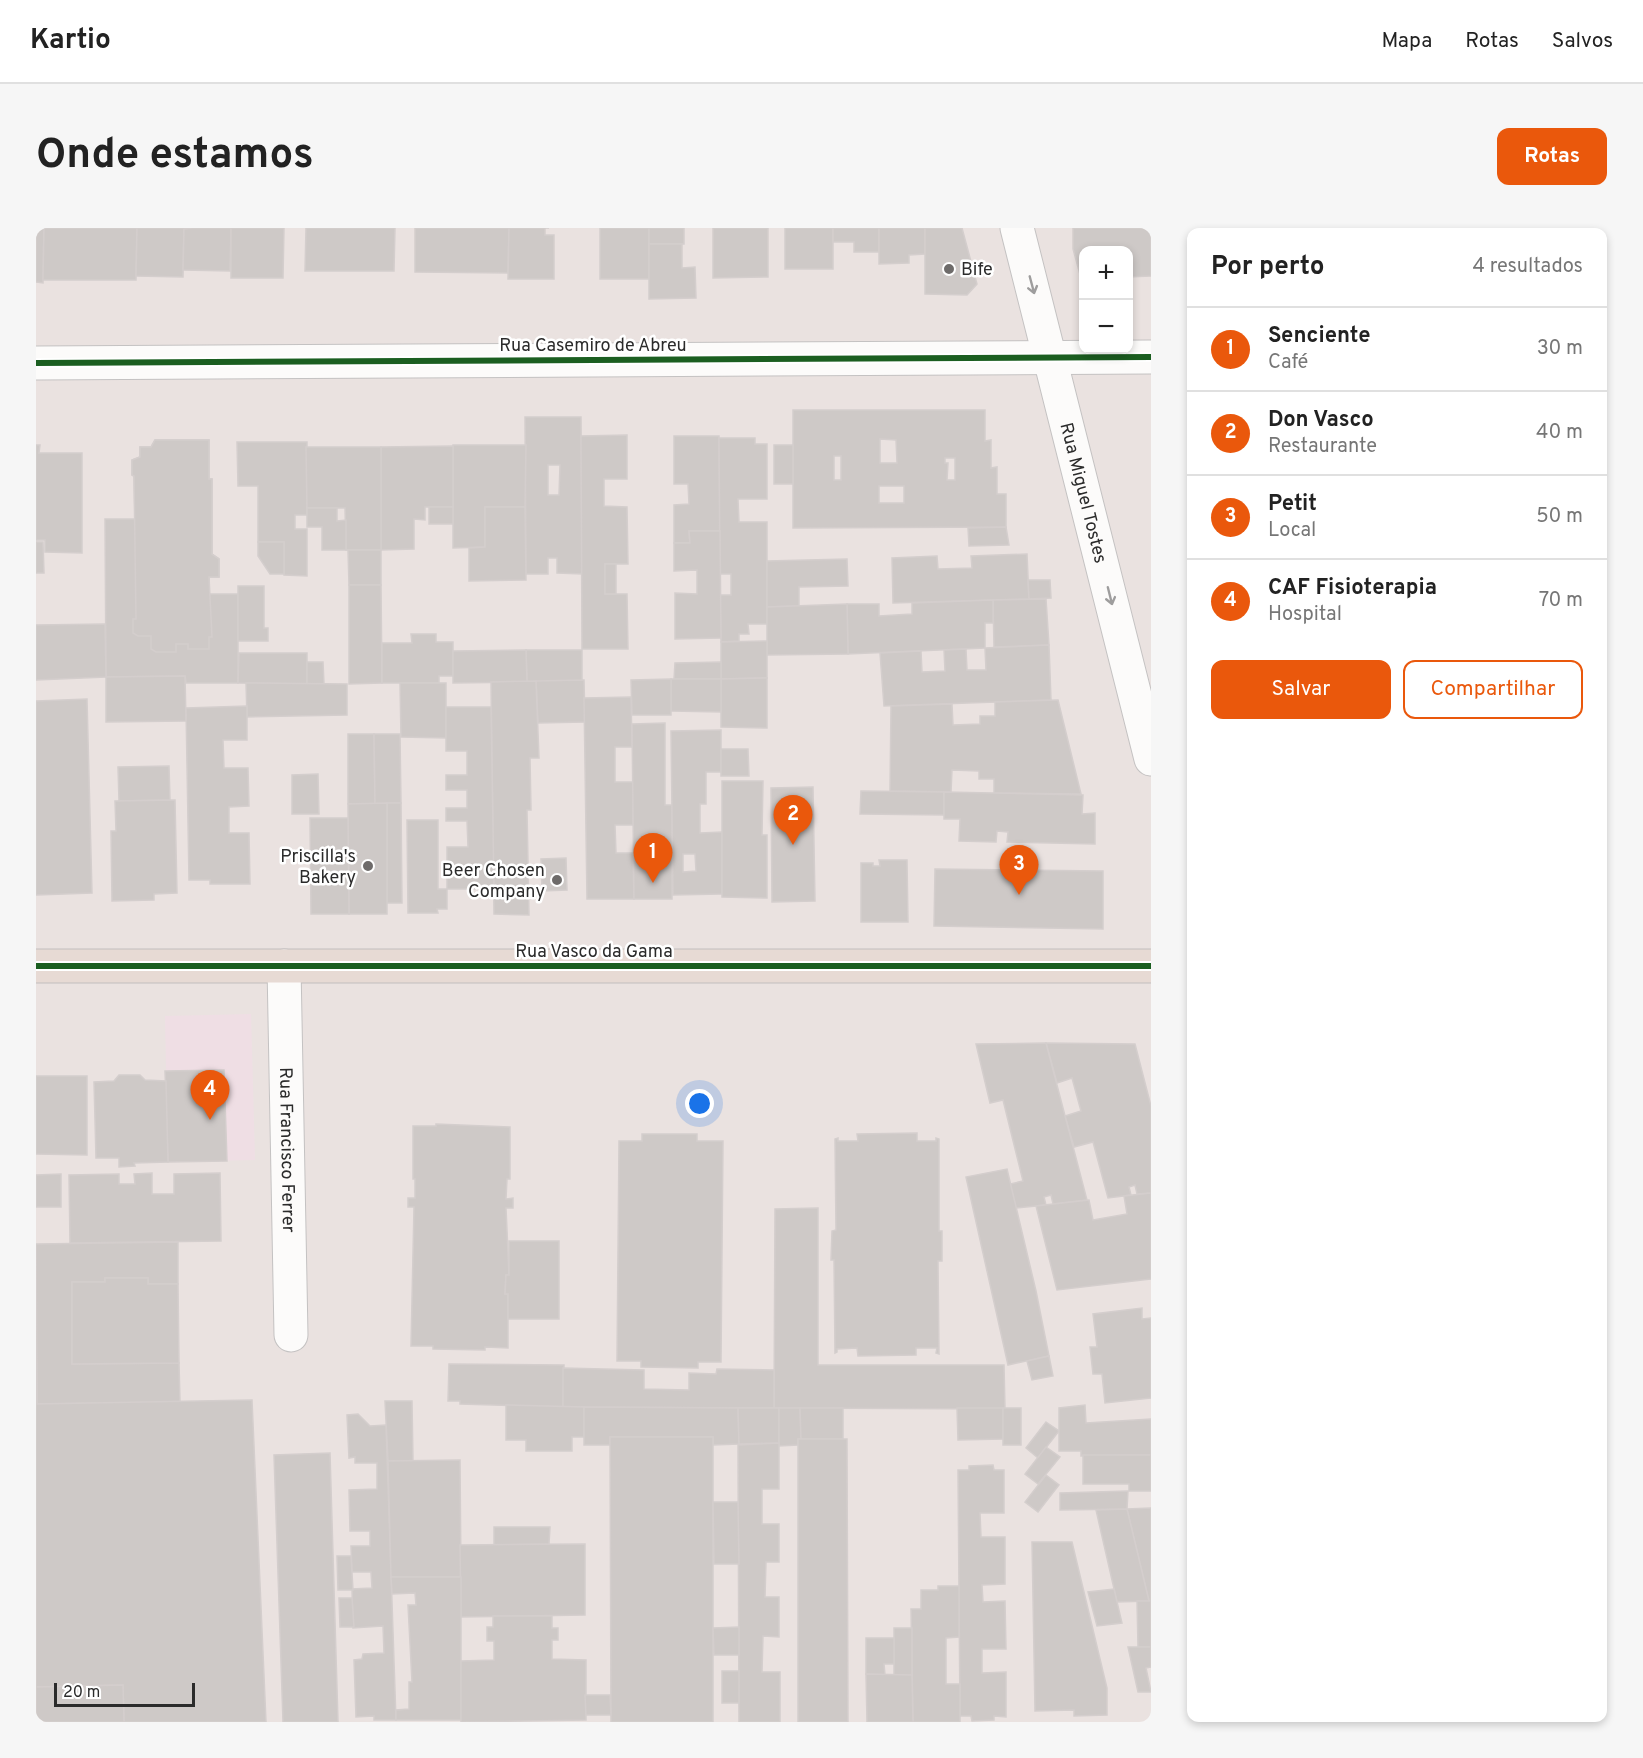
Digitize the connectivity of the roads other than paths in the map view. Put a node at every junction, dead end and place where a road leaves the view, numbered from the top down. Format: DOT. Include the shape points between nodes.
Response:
graph roads {
  1 [pos="1017,228"];
  2 [pos="1050,357"];
  3 [pos="1151,357"];
  4 [pos="36,363"];
  5 [pos="1151,759"];
  6 [pos="284,966"];
  7 [pos="1151,966"];
  8 [pos="45,969"];
  9 [pos="291,1335"];
  1 -- 2 [label="street, Rua Miguel Tostes, one-way"];
  2 -- 3 [label="street, Rua Casemiro de Abreu"];
  2 -- 4 [label="street, Rua Casemiro de Abreu"];
  2 -- 5 [label="street, Rua Miguel Tostes, one-way"];
  6 -- 7 [label="main road, Rua Vasco da Gama"];
  6 -- 8 [label="main road, Rua Vasco da Gama"];
  6 -- 9 [label="street, Rua Francisco Ferrer"];
}
